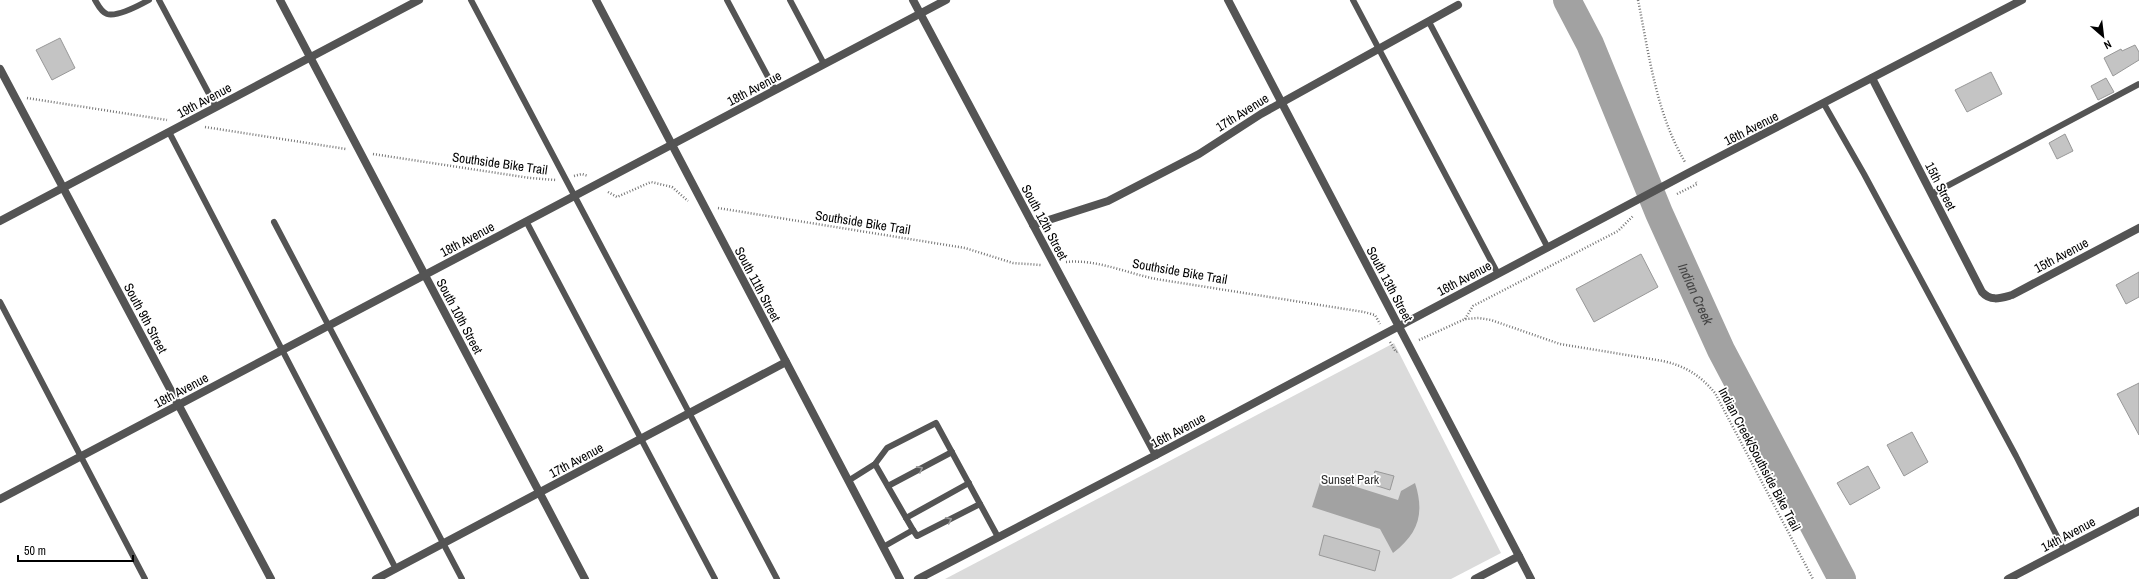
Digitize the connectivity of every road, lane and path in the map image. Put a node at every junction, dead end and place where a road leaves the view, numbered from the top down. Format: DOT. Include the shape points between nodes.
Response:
graph roads {
  1 [pos="95,0"];
  2 [pos="132,0"];
  3 [pos="149,0"];
  4 [pos="159,0"];
  5 [pos="280,0"];
  6 [pos="419,0"];
  7 [pos="471,0"];
  8 [pos="596,0"];
  9 [pos="727,0"];
  10 [pos="790,0"];
  11 [pos="913,0"];
  12 [pos="946,0"];
  13 [pos="1228,0"];
  14 [pos="1353,0"];
  15 [pos="1638,0"];
  16 [pos="2022,0"];
  17 [pos="409,2"];
  18 [pos="1458,5"];
  19 [pos="136,7"];
  20 [pos="920,14"];
  21 [pos="1428,22"];
  22 [pos="1379,49"];
  23 [pos="310,57"];
  24 [pos="824,64"];
  25 [pos="0,69"];
  26 [pos="1872,78"];
  27 [pos="2139,84"];
  28 [pos="774,90"];
  29 [pos="1282,102"];
  30 [pos="1824,104"];
  31 [pos="216,107"];
  32 [pos="169,132"];
  33 [pos="672,144"];
  34 [pos="360,152"];
  35 [pos="1690,172"];
  36 [pos="565,179"];
  37 [pos="598,183"];
  38 [pos="63,188"];
  39 [pos="1932,194"];
  40 [pos="574,196"];
  41 [pos="704,206"];
  42 [pos="1633,216"];
  43 [pos="0,221"];
  44 [pos="526,221"];
  45 [pos="274,222"];
  46 [pos="1033,225"];
  47 [pos="2139,228"];
  48 [pos="1548,248"];
  49 [pos="1053,263"];
  50 [pos="1498,274"];
  51 [pos="425,275"];
  52 [pos="1993,299"];
  53 [pos="0,302"];
  54 [pos="1375,315"];
  55 [pos="1465,319"];
  56 [pos="329,325"];
  57 [pos="1399,327"];
  58 [pos="1430,335"];
  59 [pos="283,350"];
  60 [pos="786,362"];
  61 [pos="179,405"];
  62 [pos="690,413"];
  63 [pos="641,439"];
  64 [pos="952,452"];
  65 [pos="1156,455"];
  66 [pos="81,456"];
  67 [pos="875,464"];
  68 [pos="848,481"];
  69 [pos="969,483"];
  70 [pos="888,486"];
  71 [pos="540,493"];
  72 [pos="0,499"];
  73 [pos="980,504"];
  74 [pos="2139,511"];
  75 [pos="906,518"];
  76 [pos="913,530"];
  77 [pos="998,537"];
  78 [pos="444,544"];
  79 [pos="883,547"];
  80 [pos="2064,550"];
  81 [pos="1519,556"];
  82 [pos="396,569"];
  83 [pos="145,579"];
  84 [pos="270,579"];
  85 [pos="376,579"];
  86 [pos="462,579"];
  87 [pos="585,579"];
  88 [pos="715,579"];
  89 [pos="777,579"];
  90 [pos="900,579"];
  91 [pos="918,579"];
  92 [pos="1475,579"];
  93 [pos="1531,579"];
  94 [pos="1813,579"];
  95 [pos="2008,579"];
  1 -- 19 [label="lane" via="107,14"];
  2 -- 19 [label="lane"];
  3 -- 19 [label="lane"];
  4 -- 31 [label="lane"];
  5 -- 23 [label="street, South 10th Street"];
  6 -- 17 [label="street, 19th Avenue"];
  7 -- 36 [label="lane"];
  8 -- 33 [label="street, South 11th Street"];
  9 -- 28 [label="lane"];
  10 -- 24 [label="lane"];
  11 -- 20 [label="street, South 12th Street"];
  12 -- 20 [label="street, 18th Avenue"];
  13 -- 29 [label="street, South 13th Street"];
  14 -- 22 [label="lane"];
  15 -- 35 [label="path" via="1658,98 1675,144"];
  16 -- 26 [label="street, 16th Avenue"];
  17 -- 23 [label="street, 19th Avenue"];
  18 -- 21 [label="street, 17th Avenue"];
  20 -- 24 [label="street, 18th Avenue"];
  20 -- 46 [label="street, South 12th Street"];
  21 -- 22 [label="street, 17th Avenue"];
  21 -- 48 [label="lane"];
  22 -- 29 [label="street, 17th Avenue"];
  22 -- 50 [label="lane"];
  23 -- 31 [label="street, 19th Avenue"];
  23 -- 34 [label="street, South 10th Street"];
  24 -- 28 [label="street, 18th Avenue"];
  25 -- 38 [label="street, South 9th Street"];
  26 -- 30 [label="street, 16th Avenue"];
  26 -- 39 [label="street, 15th Street"];
  27 -- 39 [label="lane"];
  28 -- 33 [label="street, 18th Avenue"];
  29 -- 46 [label="street, 17th Avenue" via="1199,154 1108,201"];
  29 -- 57 [label="street, South 13th Street"];
  30 -- 35 [label="street, 16th Avenue"];
  30 -- 80 [label="lane" via="2016,456"];
  31 -- 32 [label="street, 19th Avenue"];
  32 -- 38 [label="street, 19th Avenue"];
  32 -- 59 [label="lane"];
  33 -- 37 [label="street, 18th Avenue"];
  33 -- 41 [label="street, South 11th Street"];
  34 -- 36 [label="path, Southside Bike Trail" via="550,181"];
  34 -- 51 [label="street, South 10th Street"];
  35 -- 48 [label="street, 16th Avenue"];
  36 -- 37 [label="path, Southside Bike Trail" via="582,174"];
  36 -- 40 [label="lane"];
  37 -- 40 [label="street, 18th Avenue"];
  37 -- 41 [label="path, Southside Bike Trail" via="617,197 646,182 663,183 692,203"];
  38 -- 43 [label="street, 19th Avenue"];
  38 -- 61 [label="street, South 9th Street"];
  39 -- 52 [label="street, 15th Street" via="1982,292"];
  40 -- 44 [label="street, 18th Avenue"];
  40 -- 62 [label="lane"];
  41 -- 49 [label="path, Southside Bike Trail" via="965,248 1025,265"];
  41 -- 60 [label="street, South 11th Street"];
  42 -- 55 [label="path" via="1618,232 1473,306"];
  44 -- 51 [label="street, 18th Avenue"];
  44 -- 63 [label="lane"];
  45 -- 56 [label="lane"];
  46 -- 49 [label="street, South 12th Street"];
  47 -- 52 [label="street, 15th Avenue" via="2012,295"];
  48 -- 50 [label="street, 16th Avenue"];
  49 -- 54 [label="path, Southside Bike Trail" via="1089,261 1137,275"];
  49 -- 65 [label="street, South 12th Street"];
  50 -- 57 [label="street, 16th Avenue"];
  51 -- 56 [label="street, 18th Avenue"];
  51 -- 71 [label="street, South 10th Street"];
  53 -- 66 [label="lane"];
  55 -- 58 [label="path"];
  55 -- 94 [label="path, Indian Creek/Southside Bike Trail" via="1491,320 1560,344 1680,365 1699,376 1715,393"];
  56 -- 59 [label="street, 18th Avenue"];
  56 -- 78 [label="lane"];
  57 -- 65 [label="street, 16th Avenue"];
  57 -- 81 [label="street, South 13th Street"];
  59 -- 61 [label="street, 18th Avenue"];
  59 -- 82 [label="lane"];
  60 -- 62 [label="street, 17th Avenue"];
  60 -- 68 [label="street, South 11th Street"];
  61 -- 66 [label="street, 18th Avenue"];
  61 -- 84 [label="street, South 9th Street"];
  62 -- 63 [label="street, 17th Avenue"];
  62 -- 89 [label="lane"];
  63 -- 71 [label="street, 17th Avenue"];
  63 -- 88 [label="lane"];
  64 -- 67 [label="lane" via="936,422 887,448"];
  64 -- 69 [label="lane"];
  70 -- 64 [label="lane, one-way"];
  65 -- 77 [label="street, 16th Avenue"];
  66 -- 72 [label="street, 18th Avenue"];
  66 -- 83 [label="lane"];
  67 -- 68 [label="lane"];
  67 -- 70 [label="lane"];
  68 -- 79 [label="street, South 11th Street"];
  69 -- 73 [label="lane"];
  69 -- 75 [label="lane"];
  70 -- 75 [label="lane"];
  71 -- 78 [label="street, 17th Avenue"];
  71 -- 87 [label="street, South 10th Street"];
  76 -- 73 [label="lane, one-way" via="917,536"];
  73 -- 77 [label="lane"];
  74 -- 80 [label="street, 14th Avenue"];
  75 -- 76 [label="lane"];
  76 -- 79 [label="lane"];
  77 -- 91 [label="street, 16th Avenue"];
  78 -- 82 [label="street, 17th Avenue"];
  78 -- 86 [label="lane"];
  79 -- 90 [label="street, South 11th Street"];
  80 -- 95 [label="street, 14th Avenue"];
  81 -- 92 [label="street"];
  81 -- 93 [label="street, South 13th Street"];
  82 -- 85 [label="street, 17th Avenue"];
}
